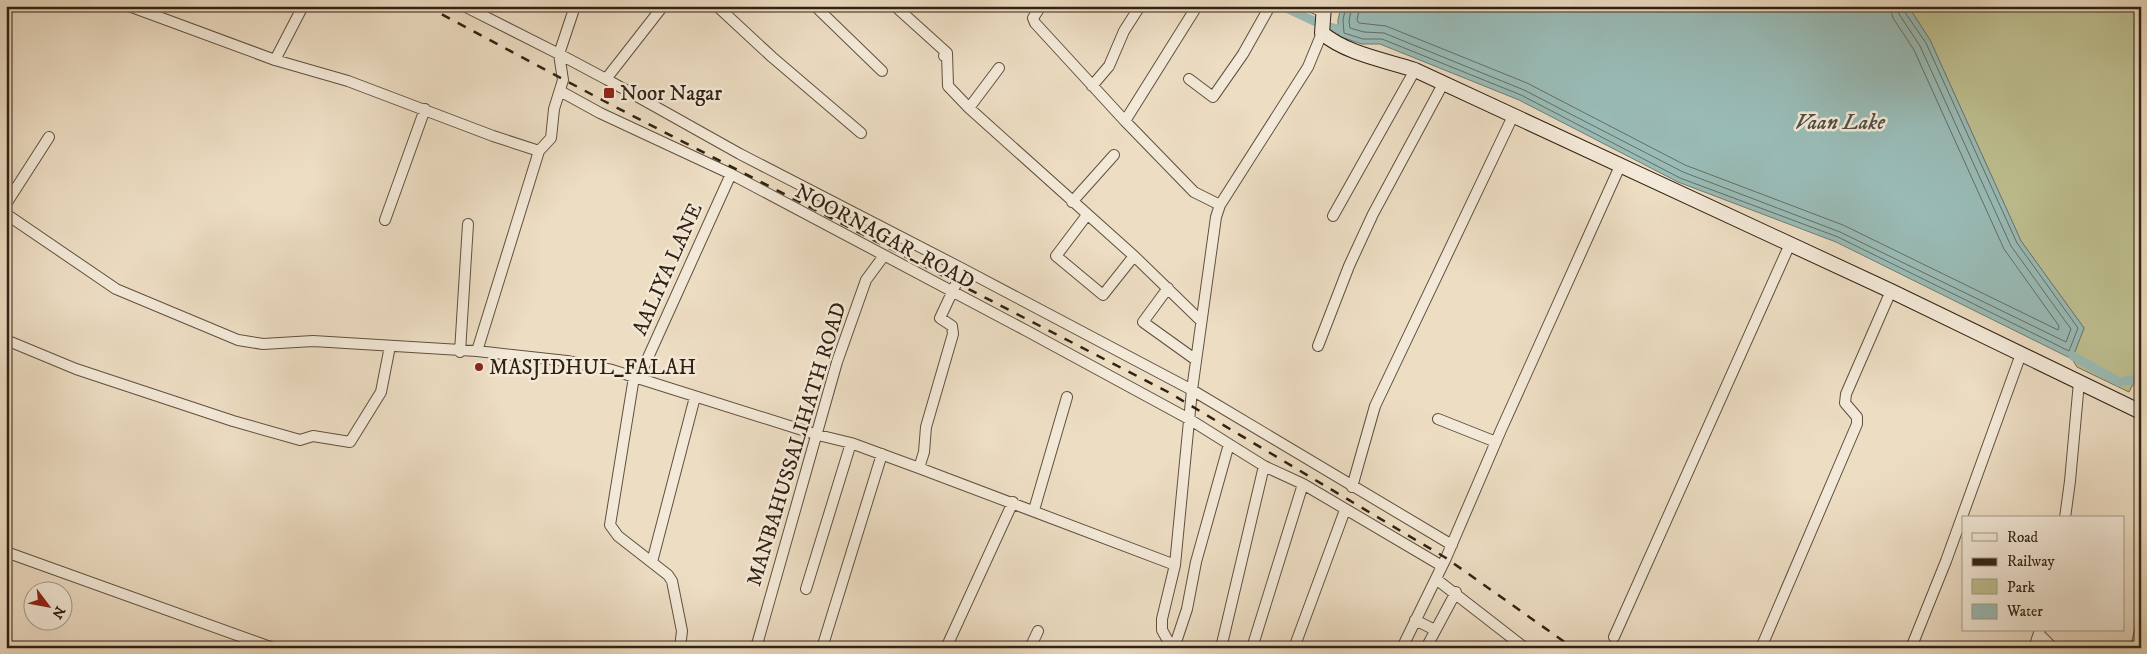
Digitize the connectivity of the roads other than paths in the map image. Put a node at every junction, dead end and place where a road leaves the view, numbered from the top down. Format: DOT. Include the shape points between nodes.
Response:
graph roads {
  1 [pos="129,6"];
  2 [pos="302,6"];
  3 [pos="464,6"];
  4 [pos="575,6"];
  5 [pos="717,6"];
  6 [pos="815,6"];
  7 [pos="895,6"];
  8 [pos="1040,6"];
  9 [pos="1140,6"];
  10 [pos="1198,6"];
  11 [pos="1270,6"];
  12 [pos="1309,6"];
  13 [pos="661,9"];
  14 [pos="1324,9"];
  15 [pos="1322,33"];
  16 [pos="559,54"];
  17 [pos="275,60"];
  18 [pos="999,68"];
  19 [pos="1414,70"];
  20 [pos="882,71"];
  21 [pos="606,79"];
  22 [pos="1189,79"];
  23 [pos="1443,84"];
  24 [pos="1092,86"];
  25 [pos="560,91"];
  26 [pos="969,108"];
  27 [pos="425,109"];
  28 [pos="1513,116"];
  29 [pos="1125,121"];
  30 [pos="861,133"];
  31 [pos="50,137"];
  32 [pos="539,151"];
  33 [pos="1114,155"];
  34 [pos="1620,166"];
  35 [pos="731,174"];
  36 [pos="1072,202"];
  37 [pos="6,204"];
  38 [pos="1220,205"];
  39 [pos="6,214"];
  40 [pos="1087,215"];
  41 [pos="1333,216"];
  42 [pos="385,220"];
  43 [pos="468,224"];
  44 [pos="1790,244"];
  45 [pos="883,256"];
  46 [pos="1134,256"];
  47 [pos="963,268"];
  48 [pos="1168,288"];
  49 [pos="1891,291"];
  50 [pos="951,293"];
  51 [pos="1201,321"];
  52 [pos="6,340"];
  53 [pos="390,346"];
  54 [pos="1318,346"];
  55 [pos="460,352"];
  56 [pos="477,352"];
  57 [pos="2021,354"];
  58 [pos="1196,360"];
  59 [pos="634,377"];
  60 [pos="2079,382"];
  61 [pos="1192,390"];
  62 [pos="695,397"];
  63 [pos="1067,397"];
  64 [pos="2141,412"];
  65 [pos="1190,419"];
  66 [pos="1438,419"];
  67 [pos="818,435"];
  68 [pos="1496,442"];
  69 [pos="851,443"];
  70 [pos="1229,444"];
  71 [pos="882,454"];
  72 [pos="1264,466"];
  73 [pos="919,468"];
  74 [pos="1303,484"];
  75 [pos="1352,487"];
  76 [pos="1013,502"];
  77 [pos="1034,510"];
  78 [pos="1345,510"];
  79 [pos="1962,516"];
  80 [pos="2065,516"];
  81 [pos="1962,517"];
  82 [pos="1452,544"];
  83 [pos="6,552"];
  84 [pos="652,562"];
  85 [pos="1175,565"];
  86 [pos="1442,566"];
  87 [pos="1436,578"];
  88 [pos="806,589"];
  89 [pos="1456,592"];
  90 [pos="1415,620"];
  91 [pos="2141,627"];
  92 [pos="1435,630"];
  93 [pos="1038,631"];
  94 [pos="2039,632"];
  95 [pos="1614,637"];
  96 [pos="1169,646"];
  97 [pos="273,648"];
  98 [pos="680,648"];
  99 [pos="756,648"];
  100 [pos="822,648"];
  101 [pos="946,648"];
  102 [pos="1030,648"];
  103 [pos="1221,648"];
  104 [pos="1252,648"];
  105 [pos="1294,648"];
  106 [pos="1402,648"];
  107 [pos="1426,648"];
  108 [pos="1525,648"];
  109 [pos="1761,648"];
  110 [pos="1911,648"];
  111 [pos="2034,648"];
  112 [pos="2053,648"];
  113 [pos="2136,648"];
  1 -- 17 [label="street"];
  2 -- 17 [label="street"];
  3 -- 16 [label="street"];
  4 -- 16 [label="street"];
  5 -- 30 [label="street"];
  6 -- 20 [label="street"];
  7 -- 26 [label="street" via="945,55 948,86"];
  8 -- 24 [label="street" via="1033,18 1034,23"];
  9 -- 24 [label="street" via="1108,66"];
  10 -- 29 [label="street"];
  11 -- 22 [label="street" via="1243,54 1213,97"];
  12 -- 14 [label="street"];
  13 -- 21 [label="street"];
  14 -- 15 [label="street"];
  15 -- 19 [label="street" via="1353,50"];
  15 -- 38 [label="street" via="1308,67"];
  16 -- 21 [label="street"];
  16 -- 25 [label="street" via="563,80"];
  17 -- 27 [label="street" via="348,81"];
  18 -- 26 [label="street"];
  19 -- 23 [label="street"];
  19 -- 41 [label="street"];
  21 -- 47 [label="street" via="740,154"];
  23 -- 28 [label="street"];
  23 -- 54 [label="street" via="1373,214"];
  24 -- 29 [label="street"];
  25 -- 32 [label="street" via="554,109 551,138"];
  25 -- 35 [label="street, NOORNAGAR_ROAD"];
  26 -- 36 [label="street"];
  27 -- 32 [label="street"];
  27 -- 42 [label="street"];
  28 -- 34 [label="street"];
  28 -- 75 [label="street" via="1375,406"];
  29 -- 38 [label="street" via="1194,192"];
  31 -- 37 [label="street"];
  32 -- 56 [label="street"];
  33 -- 36 [label="street"];
  34 -- 44 [label="street"];
  34 -- 68 [label="street"];
  35 -- 45 [label="street, NOORNAGAR_ROAD"];
  35 -- 59 [label="street, AALIYA LANE" via="641,373"];
  36 -- 40 [label="street"];
  38 -- 51 [label="street"];
  39 -- 53 [label="street" via="116,290 238,340 263,344 313,341"];
  40 -- 46 [label="street"];
  40 -- 46 [label="street" via="1056,256 1103,295"];
  43 -- 55 [label="street"];
  44 -- 49 [label="street"];
  44 -- 95 [label="street"];
  45 -- 50 [label="street, NOORNAGAR_ROAD"];
  45 -- 67 [label="street, MANBAHUSSALIHATH ROAD" via="866,280 837,362"];
  46 -- 48 [label="street"];
  47 -- 50 [label="street"];
  47 -- 61 [label="street"];
  48 -- 51 [label="street"];
  48 -- 58 [label="street" via="1144,322"];
  49 -- 57 [label="street"];
  49 -- 109 [label="street" via="1846,394 1845,403 1857,417 1857,424"];
  50 -- 65 [label="street, NOORNAGAR_ROAD"];
  50 -- 73 [label="street" via="940,318 952,326 953,334 926,427"];
  51 -- 58 [label="street"];
  52 -- 53 [label="street" via="76,369 233,421 300,440 313,436 350,442 381,392"];
  53 -- 55 [label="street"];
  55 -- 56 [label="street"];
  56 -- 59 [label="street" via="567,361"];
  57 -- 60 [label="street"];
  57 -- 79 [label="street"];
  58 -- 61 [label="street"];
  59 -- 62 [label="street"];
  59 -- 84 [label="street, AALIYA LANE" via="610,525 618,536"];
  60 -- 64 [label="street"];
  60 -- 80 [label="street"];
  61 -- 65 [label="street"];
  61 -- 75 [label="street"];
  62 -- 67 [label="street"];
  62 -- 84 [label="street"];
  63 -- 77 [label="street"];
  65 -- 70 [label="street, NOORNAGAR_ROAD"];
  65 -- 85 [label="street"];
  66 -- 68 [label="street"];
  67 -- 69 [label="street"];
  67 -- 99 [label="street, MANBAHUSSALIHATH ROAD"];
  68 -- 82 [label="street"];
  69 -- 71 [label="street"];
  69 -- 88 [label="street"];
  70 -- 72 [label="street, NOORNAGAR_ROAD"];
  70 -- 96 [label="street" via="1186,609"];
  71 -- 73 [label="street"];
  71 -- 100 [label="street"];
  72 -- 74 [label="street, NOORNAGAR_ROAD"];
  72 -- 103 [label="street"];
  73 -- 76 [label="street"];
  74 -- 78 [label="street, NOORNAGAR_ROAD"];
  74 -- 104 [label="street"];
  75 -- 82 [label="street"];
  76 -- 77 [label="street"];
  76 -- 101 [label="street"];
  77 -- 85 [label="street"];
  78 -- 86 [label="street, NOORNAGAR_ROAD"];
  78 -- 105 [label="street"];
  81 -- 110 [label="street"];
  82 -- 86 [label="street"];
  83 -- 97 [label="street"];
  84 -- 98 [label="street" via="672,581 682,630"];
  85 -- 96 [label="street" via="1162,619 1162,630"];
  86 -- 87 [label="street"];
  87 -- 89 [label="street"];
  87 -- 90 [label="street"];
  89 -- 92 [label="street"];
  89 -- 108 [label="street"];
  90 -- 92 [label="street"];
  90 -- 106 [label="street"];
  91 -- 113 [label="street"];
  92 -- 107 [label="street"];
  93 -- 102 [label="street"];
  94 -- 111 [label="street"];
  94 -- 112 [label="street"];
}
